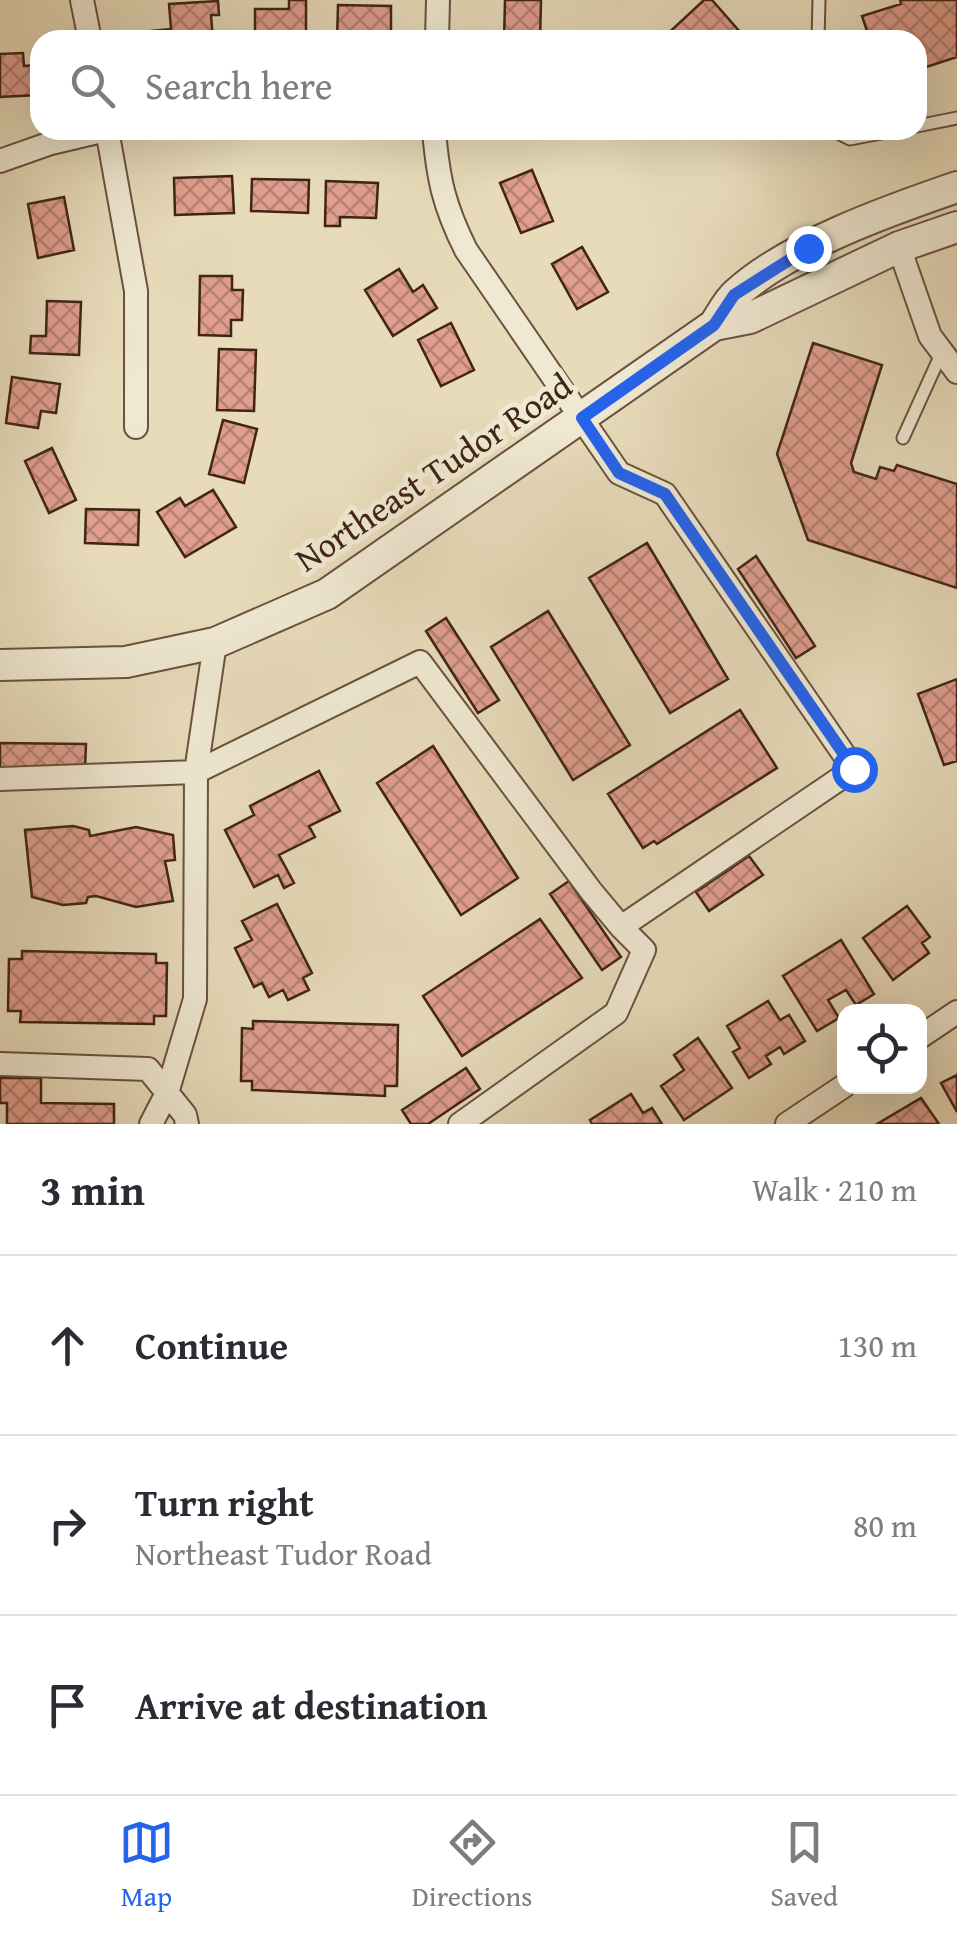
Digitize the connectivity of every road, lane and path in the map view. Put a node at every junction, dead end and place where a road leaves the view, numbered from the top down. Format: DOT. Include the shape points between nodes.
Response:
graph roads {
  1 [pos="82,0"];
  2 [pos="438,0"];
  3 [pos="819,0"];
  4 [pos="88,30"];
  5 [pos="437,30"];
  6 [pos="818,30"];
  7 [pos="957,118"];
  8 [pos="927,124"];
  9 [pos="64,140"];
  10 [pos="109,140"];
  11 [pos="435,140"];
  12 [pos="0,162"];
  13 [pos="957,186"];
  14 [pos="957,227"];
  15 [pos="900,248"];
  16 [pos="714,325"];
  17 [pos="942,352"];
  18 [pos="957,372"];
  19 [pos="582,418"];
  20 [pos="136,427"];
  21 [pos="903,438"];
  22 [pos="215,643"];
  23 [pos="0,665"];
  24 [pos="196,772"];
  25 [pos="0,779"];
  26 [pos="621,927"];
  27 [pos="957,1012"];
  28 [pos="927,1031"];
  29 [pos="0,1064"];
  30 [pos="837,1091"];
  31 [pos="167,1093"];
  32 [pos="192,1121"];
  33 [pos="151,1124"];
  34 [pos="460,1124"];
  35 [pos="788,1124"];
  1 -- 4 [label="street"];
  2 -- 5 [label="street"];
  3 -- 6 [label="lane"];
  7 -- 8 [label="lane"];
  9 -- 12 [label="street"];
  10 -- 20 [label="street" via="136,291"];
  11 -- 19 [label="street" via="447,212 466,250"];
  13 -- 16 [label="street, Northeast Tudor Road" via="794,256 734,295"];
  14 -- 15 [label="street, Northeast Tudor Road"];
  15 -- 16 [label="street, Northeast Tudor Road" via="750,318"];
  15 -- 17 [label="street" via="930,336"];
  16 -- 19 [label="street, Northeast Tudor Road"];
  17 -- 18 [label="street"];
  17 -- 21 [label="lane"];
  19 -- 22 [label="street, Northeast Tudor Road" via="328,594"];
  19 -- 26 [label="street" via="619,473 665,494 854,769"];
  22 -- 23 [label="street, Northeast Tudor Road" via="126,662"];
  22 -- 24 [label="street"];
  24 -- 25 [label="street"];
  24 -- 26 [label="street" via="420,662"];
  24 -- 31 [label="street" via="195,999"];
  26 -- 34 [label="street" via="644,950 616,1012"];
  27 -- 28 [label="street"];
  29 -- 31 [label="street" via="148,1070"];
  30 -- 35 [label="street"];
  31 -- 32 [label="street"];
  31 -- 33 [label="street"];
}
